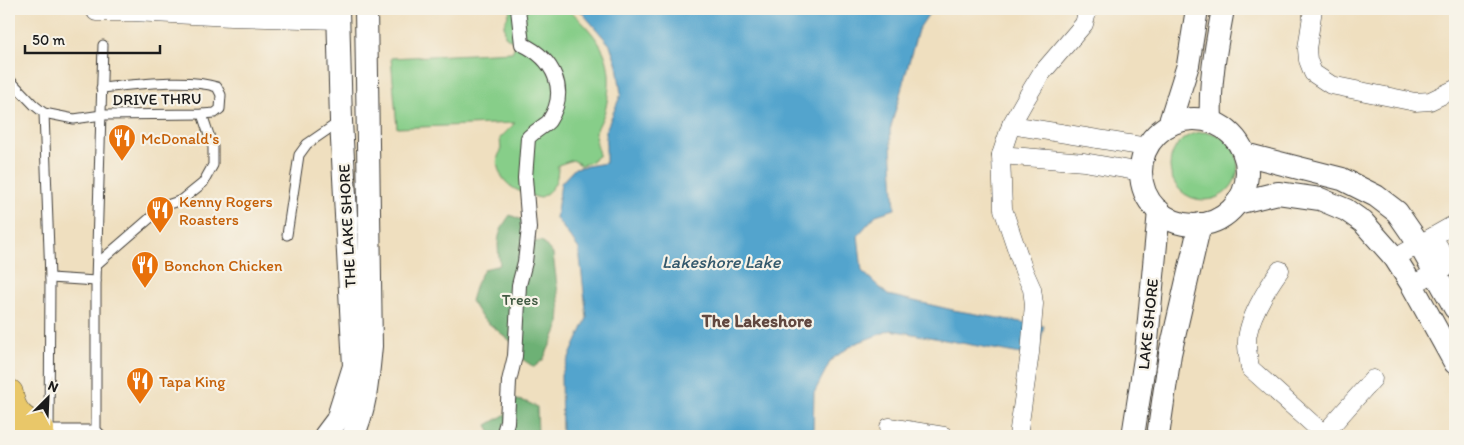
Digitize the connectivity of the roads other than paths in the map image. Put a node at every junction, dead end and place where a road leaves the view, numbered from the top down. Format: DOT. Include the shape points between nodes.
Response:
graph roads {
  1 [pos="366,9"];
  2 [pos="518,9"];
  3 [pos="1088,9"];
  4 [pos="1197,9"];
  5 [pos="1223,9"];
  6 [pos="1313,9"];
  7 [pos="133,10"];
  8 [pos="96,12"];
  9 [pos="231,13"];
  10 [pos="339,14"];
  11 [pos="103,45"];
  12 [pos="9,79"];
  13 [pos="101,88"];
  14 [pos="1455,89"];
  15 [pos="367,101"];
  16 [pos="341,111"];
  17 [pos="44,113"];
  18 [pos="202,114"];
  19 [pos="102,115"];
  20 [pos="1211,122"];
  21 [pos="1011,125"];
  22 [pos="1170,125"];
  23 [pos="1110,142"];
  24 [pos="1147,147"];
  25 [pos="1244,154"];
  26 [pos="1001,155"];
  27 [pos="1109,167"];
  28 [pos="1141,172"];
  29 [pos="1237,202"];
  30 [pos="1159,211"];
  31 [pos="1200,224"];
  32 [pos="1455,224"];
  33 [pos="287,235"];
  34 [pos="1426,240"];
  35 [pos="1395,258"];
  36 [pos="97,264"];
  37 [pos="1447,266"];
  38 [pos="1280,270"];
  39 [pos="50,278"];
  40 [pos="96,281"];
  41 [pos="1412,285"];
  42 [pos="1455,308"];
  43 [pos="1455,363"];
  44 [pos="1373,379"];
  45 [pos="9,393"];
  46 [pos="889,427"];
  47 [pos="46,432"];
  48 [pos="99,433"];
  49 [pos="1325,435"];
  50 [pos="326,436"];
  51 [pos="353,436"];
  52 [pos="503,436"];
  53 [pos="944,436"];
  54 [pos="1018,436"];
  55 [pos="1133,436"];
  56 [pos="1158,436"];
  1 -- 15 [label="street, THE LAKE SHORE"];
  2 -- 52 [label="street" via="522,44 546,61 559,85 548,124 528,138 525,178 529,228"];
  3 -- 21 [label="street" via="1084,24 1041,74"];
  4 -- 22 [label="street" via="1188,65"];
  5 -- 20 [label="street" via="1212,67"];
  6 -- 14 [label="street" via="1308,60 1313,73 1331,85 1415,102 1430,101"];
  7 -- 8 [label="street"];
  7 -- 9 [label="street"];
  9 -- 10 [label="street"];
  10 -- 16 [label="street, THE LAKE SHORE"];
  11 -- 13 [label="lane"];
  12 -- 17 [label="lane"];
  13 -- 18 [label="lane, DRIVE THRU" via="207,83 217,87 221,95 220,109 215,113"];
  13 -- 19 [label="lane"];
  15 -- 16 [label="street"];
  15 -- 51 [label="street, THE LAKE SHORE" via="371,346 367,386"];
  16 -- 33 [label="lane" via="299,154"];
  16 -- 50 [label="street, THE LAKE SHORE" via="354,366 337,420"];
  17 -- 19 [label="lane, DRIVE THRU" via="74,119"];
  17 -- 39 [label="lane"];
  18 -- 19 [label="lane, DRIVE THRU"];
  18 -- 36 [label="lane" via="213,147 213,165 203,183 182,200 164,206"];
  19 -- 36 [label="lane"];
  20 -- 22 [label="street" via="1195,119"];
  20 -- 25 [label="street" via="1225,129"];
  21 -- 23 [label="street"];
  21 -- 26 [label="street"];
  22 -- 24 [label="street"];
  23 -- 24 [label="street"];
  23 -- 27 [label="street"];
  24 -- 28 [label="street"];
  25 -- 29 [label="street" via="1247,170 1245,188"];
  25 -- 34 [label="street" via="1342,179 1376,196"];
  26 -- 27 [label="street"];
  26 -- 54 [label="street" via="1003,209 1032,289 1034,304"];
  27 -- 28 [label="street"];
  28 -- 30 [label="street" via="1146,194"];
  29 -- 31 [label="street" via="1214,221"];
  29 -- 35 [label="street" via="1278,193 1320,199 1346,210 1363,222"];
  30 -- 31 [label="street" via="1178,222"];
  30 -- 55 [label="street, LAKE SHORE" via="1146,352"];
  31 -- 56 [label="street, LAKE SHORE" via="1170,354"];
  32 -- 34 [label="street"];
  34 -- 35 [label="street"];
  34 -- 37 [label="street"];
  35 -- 41 [label="street"];
  36 -- 40 [label="lane"];
  37 -- 41 [label="street"];
  37 -- 42 [label="street"];
  38 -- 49 [label="street" via="1250,322 1246,344 1250,368"];
  39 -- 40 [label="lane"];
  39 -- 47 [label="lane"];
  40 -- 48 [label="lane"];
  41 -- 43 [label="street"];
  44 -- 49 [label="street"];
  45 -- 47 [label="highway" via="14,410 24,422"];
  46 -- 53 [label="street"];
  47 -- 48 [label="lane"];
}
